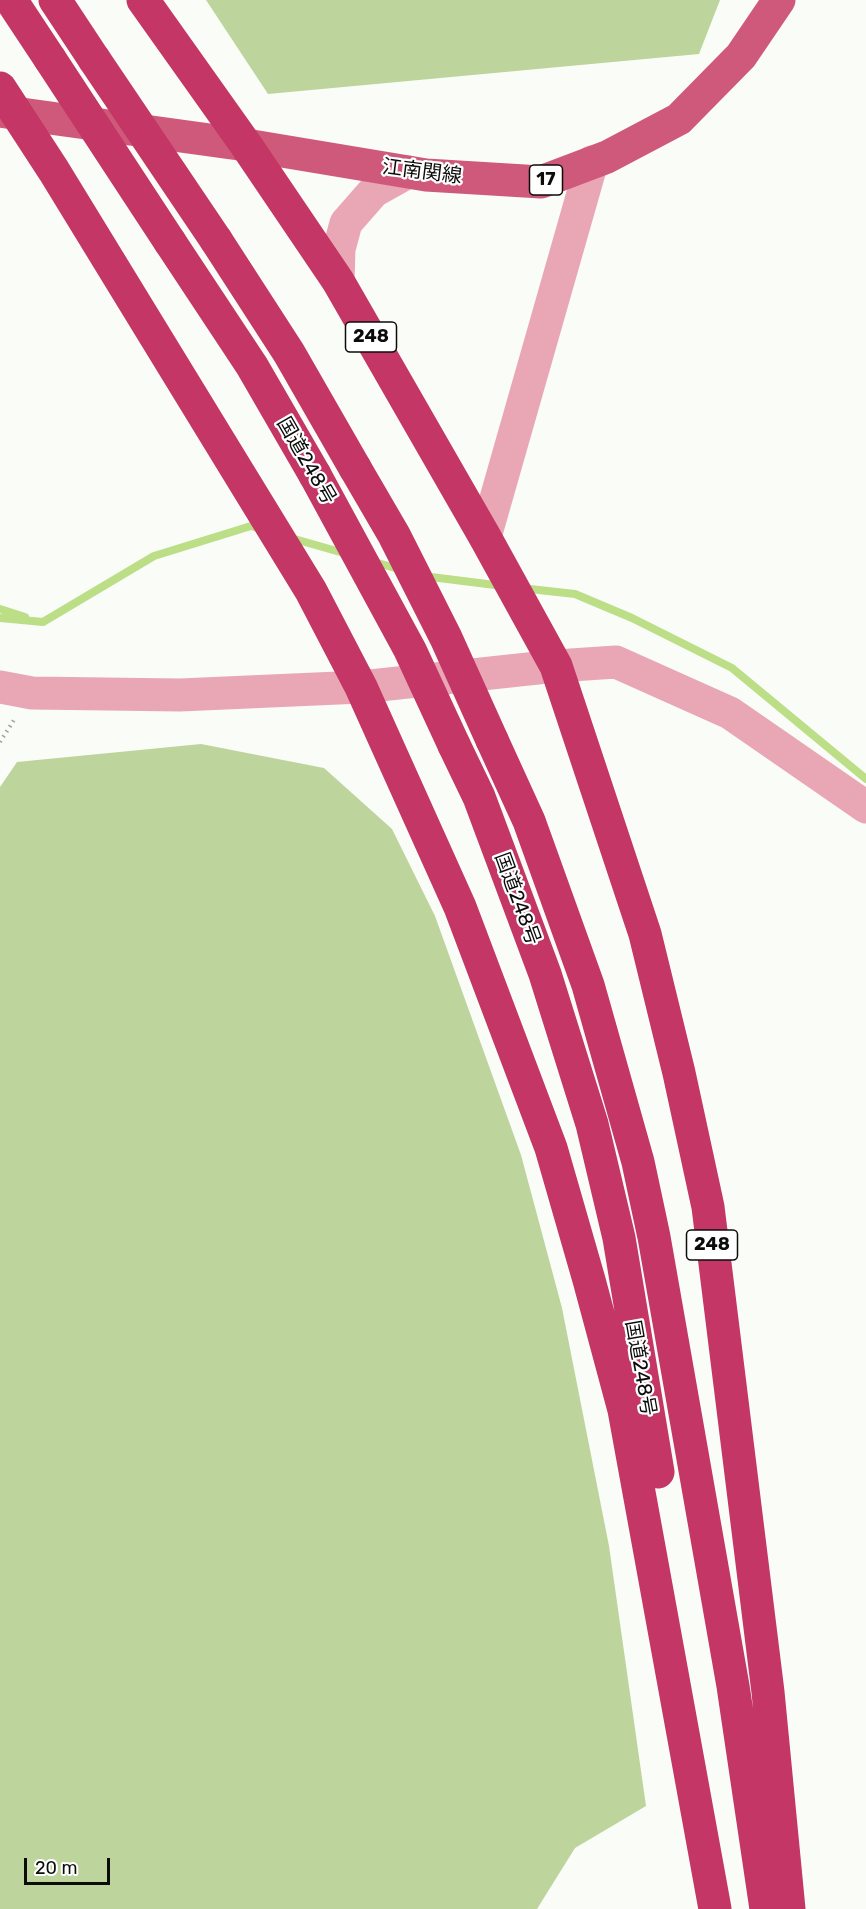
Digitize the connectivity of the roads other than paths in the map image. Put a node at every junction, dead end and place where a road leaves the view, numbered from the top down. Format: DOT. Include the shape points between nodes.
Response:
graph roads {
  1 [pos="10,0"];
  2 [pos="56,0"];
  3 [pos="142,0"];
  4 [pos="778,0"];
  5 [pos="0,88"];
  6 [pos="9,112"];
  7 [pos="246,145"];
  8 [pos="592,162"];
  9 [pos="408,172"];
  10 [pos="338,281"];
  11 [pos="485,537"];
  12 [pos="556,666"];
  13 [pos="0,687"];
  14 [pos="362,687"];
  15 [pos="866,807"];
  16 [pos="715,1909"];
  17 [pos="727,1909"];
  18 [pos="766,1909"];
  19 [pos="789,1909"];
  1 -- 17 [label="highway, 国道248号, bridge" via="252,366 410,650 479,797 545,974 595,1135 623,1261"];
  2 -- 18 [label="highway, 国道248号 / 248, bridge" via="289,353 394,535 441,627 529,821 588,985 638,1162 733,1686"];
  3 -- 7 [label="highway, 248"];
  4 -- 8 [label="main road, 江南関線 / 17" via="741,56 679,119"];
  5 -- 6 [label="highway"];
  6 -- 7 [label="main road, 江南関線 / 17"];
  6 -- 14 [label="highway" via="239,472"];
  7 -- 9 [label="main road, 江南関線 / 17"];
  7 -- 10 [label="highway, 248"];
  8 -- 9 [label="main road, 江南関線 / 17" via="541,182"];
  8 -- 11 [label="street"];
  9 -- 10 [label="street" via="374,191 346,223 339,249"];
  10 -- 11 [label="highway, 248"];
  11 -- 12 [label="highway, 248"];
  12 -- 14 [label="street"];
  12 -- 15 [label="street" via="616,662 730,713"];
  12 -- 19 [label="highway, 248" via="645,934 708,1207 768,1692"];
  13 -- 14 [label="street" via="32,693 168,694"];
  14 -- 16 [label="highway" via="460,907 551,1148 586,1269 624,1410"];
}
